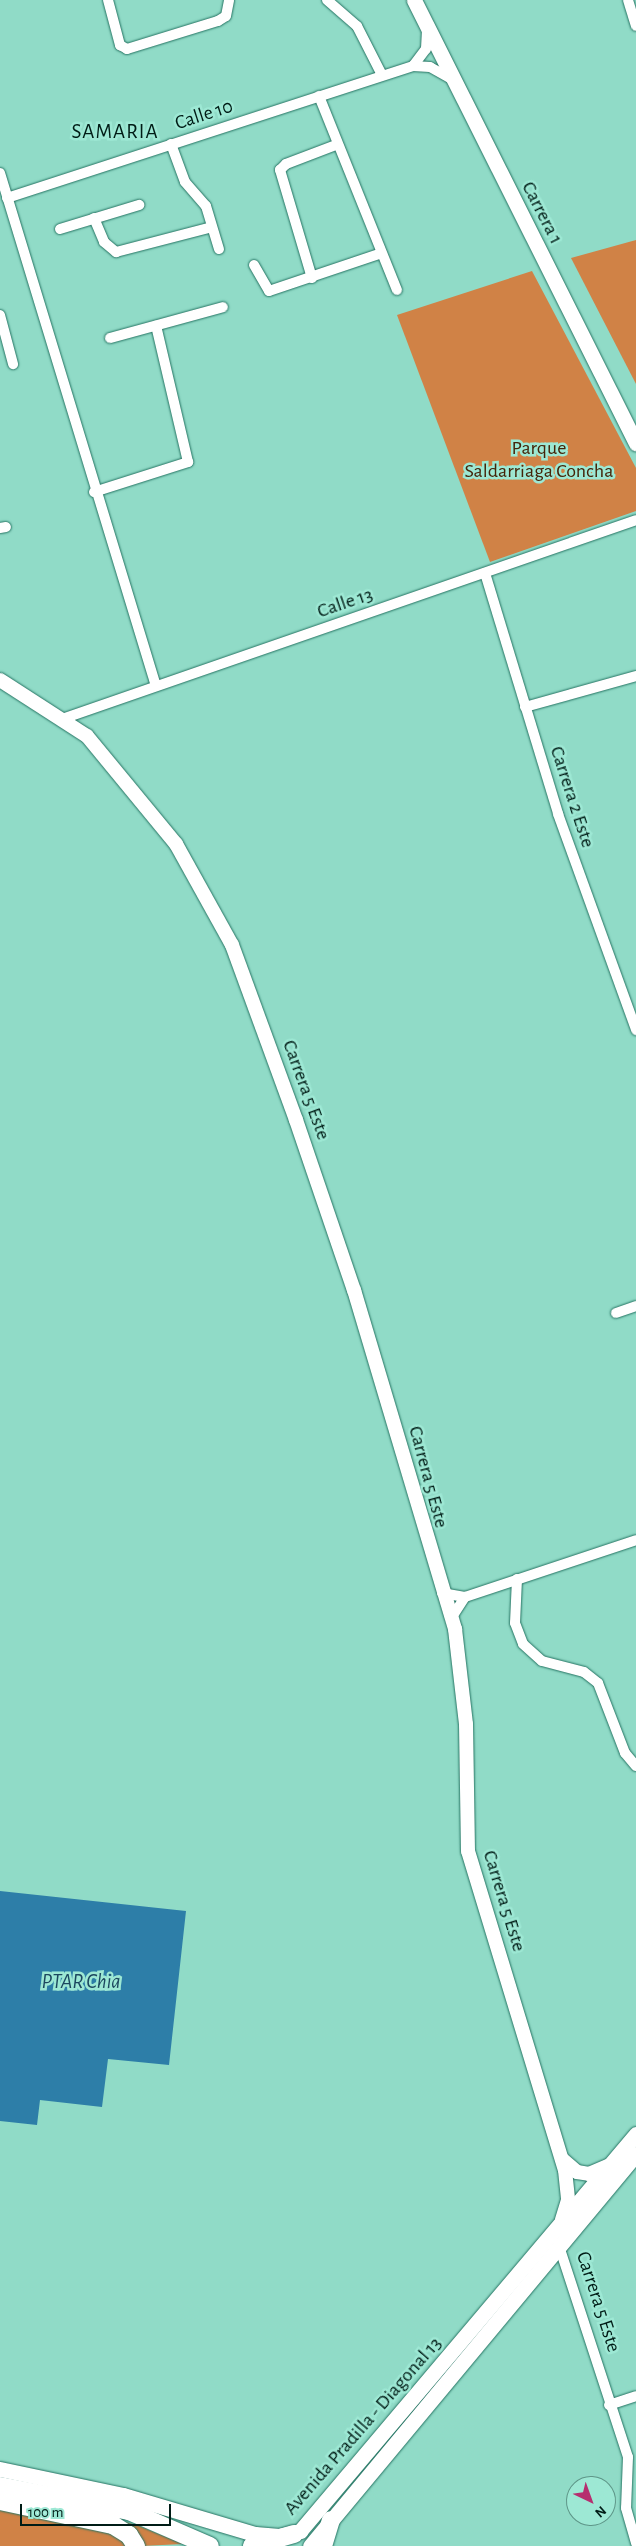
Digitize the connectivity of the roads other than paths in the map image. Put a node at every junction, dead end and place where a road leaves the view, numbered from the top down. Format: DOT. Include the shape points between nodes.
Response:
graph roads {
  1 [pos="108,0"];
  2 [pos="229,0"];
  3 [pos="327,0"];
  4 [pos="414,0"];
  5 [pos="628,0"];
  6 [pos="636,26"];
  7 [pos="427,27"];
  8 [pos="413,66"];
  9 [pos="382,75"];
  10 [pos="453,79"];
  11 [pos="319,96"];
  12 [pos="171,144"];
  13 [pos="336,145"];
  14 [pos="0,173"];
  15 [pos="7,198"];
  16 [pos="139,205"];
  17 [pos="94,218"];
  18 [pos="212,227"];
  19 [pos="60,229"];
  20 [pos="219,249"];
  21 [pos="379,254"];
  22 [pos="254,265"];
  23 [pos="312,278"];
  24 [pos="397,290"];
  25 [pos="223,307"];
  26 [pos="0,315"];
  27 [pos="156,326"];
  28 [pos="2,330"];
  29 [pos="110,338"];
  30 [pos="13,364"];
  31 [pos="635,440"];
  32 [pos="94,492"];
  33 [pos="636,520"];
  34 [pos="484,573"];
  35 [pos="636,676"];
  36 [pos="0,680"];
  37 [pos="156,686"];
  38 [pos="525,707"];
  39 [pos="65,718"];
  40 [pos="636,1030"];
  41 [pos="636,1306"];
  42 [pos="616,1313"];
  43 [pos="636,1540"];
  44 [pos="517,1579"];
  45 [pos="442,1593"];
  46 [pos="465,1597"];
  47 [pos="452,1617"];
  48 [pos="636,1766"];
  49 [pos="636,2134"];
  50 [pos="636,2154"];
  51 [pos="560,2156"];
  52 [pos="611,2164"];
  53 [pos="558,2228"];
  54 [pos="559,2246"];
  55 [pos="636,2396"];
  56 [pos="609,2405"];
  57 [pos="0,2470"];
  58 [pos="0,2486"];
  59 [pos="0,2501"];
  60 [pos="332,2520"];
  61 [pos="294,2534"];
  62 [pos="636,2544"];
  63 [pos="136,2546"];
  64 [pos="210,2546"];
  65 [pos="252,2546"];
  66 [pos="310,2546"];
  67 [pos="323,2546"];
  1 -- 2 [label="street" via="120,45 127,50 218,21 226,16"];
  3 -- 9 [label="street" via="357,26"];
  4 -- 7 [label="main road, Carrera 1"];
  5 -- 6 [label="street"];
  7 -- 8 [label="street" via="426,48"];
  7 -- 10 [label="main road, Carrera 1"];
  8 -- 9 [label="street, Calle 10"];
  8 -- 10 [label="street" via="438,70"];
  9 -- 11 [label="street, Calle 10"];
  10 -- 31 [label="main road, Carrera 1"];
  11 -- 12 [label="street, Calle 10"];
  11 -- 13 [label="street"];
  12 -- 15 [label="street, Calle 10"];
  12 -- 18 [label="street" via="185,182 202,197"];
  13 -- 21 [label="street"];
  13 -- 23 [label="street" via="286,164 280,170"];
  14 -- 15 [label="street"];
  15 -- 32 [label="street"];
  16 -- 17 [label="street"];
  17 -- 18 [label="street" via="104,242 116,252"];
  17 -- 19 [label="street"];
  18 -- 20 [label="street"];
  21 -- 23 [label="street"];
  21 -- 24 [label="street"];
  22 -- 23 [label="street" via="269,291"];
  25 -- 27 [label="street"];
  26 -- 28 [label="street"];
  27 -- 29 [label="street"];
  27 -- 32 [label="street" via="188,462"];
  28 -- 30 [label="street"];
  32 -- 37 [label="street"];
  33 -- 34 [label="street, Calle 13"];
  34 -- 37 [label="street, Calle 13"];
  34 -- 38 [label="street, Carrera 2 Este"];
  35 -- 38 [label="street"];
  36 -- 39 [label="street, Carrera 5 Este"];
  37 -- 39 [label="street, Calle 13"];
  38 -- 40 [label="street, Carrera 2 Este" via="558,814"];
  39 -- 45 [label="street, Carrera 5 Este" via="148,805 204,890 232,945 354,1290"];
  41 -- 42 [label="street"];
  43 -- 44 [label="street"];
  44 -- 46 [label="street"];
  44 -- 48 [label="street" via="516,1623 523,1644 542,1661 584,1672 598,1683 625,1752"];
  45 -- 46 [label="street"];
  45 -- 47 [label="street, Carrera 5 Este"];
  46 -- 47 [label="street"];
  47 -- 51 [label="street, Carrera 5 Este" via="467,1737 468,1851"];
  49 -- 52 [label="main road, Avenida Pradilla - Diagonal 13"];
  50 -- 54 [label="main road, Avenida Pradilla - Diagonal 13"];
  51 -- 52 [label="street" via="566,2166 589,2174"];
  51 -- 53 [label="street, Carrera 5 Este" via="568,2200"];
  52 -- 53 [label="main road, Avenida Pradilla - Diagonal 13"];
  53 -- 61 [label="main road, Avenida Pradilla - Diagonal 13" via="330,2501"];
  54 -- 56 [label="street, Carrera 5 Este"];
  54 -- 60 [label="main road, Avenida Pradilla - Diagonal 13"];
  55 -- 56 [label="street"];
  56 -- 62 [label="street, Carrera 5 Este" via="628,2457 626,2508"];
  57 -- 61 [label="main road, Avenida Pradilla - Diagonal 13" via="123,2495 255,2534"];
  58 -- 64 [label="highway" via="99,2504 157,2521"];
  59 -- 63 [label="highway" via="113,2525 129,2535"];
  60 -- 66 [label="main road, Avenida Pradilla - Diagonal 13"];
  60 -- 67 [label="highway"];
  61 -- 65 [label="highway"];
}
